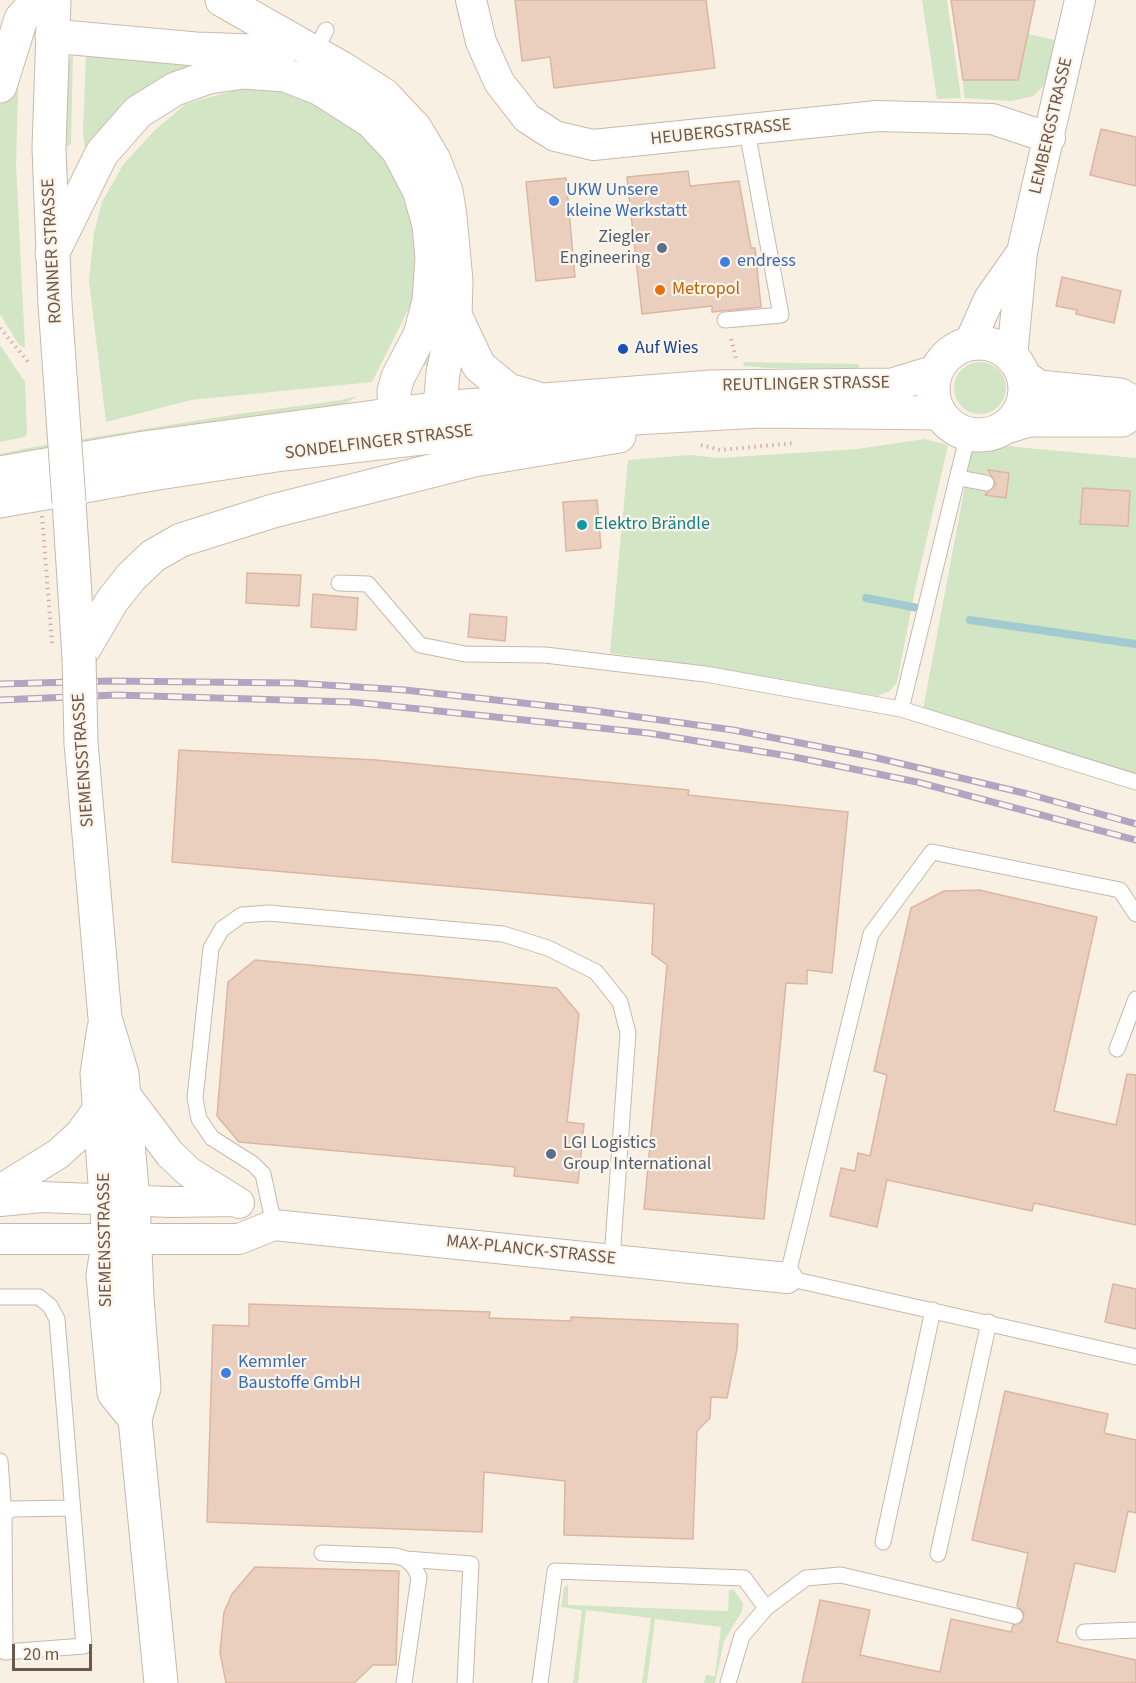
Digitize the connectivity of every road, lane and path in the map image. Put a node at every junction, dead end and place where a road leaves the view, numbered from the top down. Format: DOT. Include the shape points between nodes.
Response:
graph roads {
  1 [pos="38,0"];
  2 [pos="54,0"];
  3 [pos="222,0"];
  4 [pos="471,0"];
  5 [pos="1080,0"];
  6 [pos="52,36"];
  7 [pos="320,42"];
  8 [pos="0,87"];
  9 [pos="747,131"];
  10 [pos="1050,138"];
  11 [pos="1022,252"];
  12 [pos="52,254"];
  13 [pos="455,315"];
  14 [pos="725,320"];
  15 [pos="0,328"];
  16 [pos="969,344"];
  17 [pos="31,352"];
  18 [pos="26,361"];
  19 [pos="1018,367"];
  20 [pos="935,372"];
  21 [pos="32,375"];
  22 [pos="711,387"];
  23 [pos="552,399"];
  24 [pos="1136,404"];
  25 [pos="761,411"];
  26 [pos="1136,411"];
  27 [pos="940,413"];
  28 [pos="667,414"];
  29 [pos="420,424"];
  30 [pos="1006,427"];
  31 [pos="968,434"];
  32 [pos="0,473"];
  33 [pos="959,478"];
  34 [pos="986,483"];
  35 [pos="0,501"];
  36 [pos="56,508"];
  37 [pos="339,583"];
  38 [pos="66,655"];
  39 [pos="901,709"];
  40 [pos="1136,782"];
  41 [pos="1136,914"];
  42 [pos="1136,999"];
  43 [pos="1117,1049"];
  44 [pos="112,1100"];
  45 [pos="0,1196"];
  46 [pos="120,1200"];
  47 [pos="0,1201"];
  48 [pos="236,1201"];
  49 [pos="274,1226"];
  50 [pos="121,1238"];
  51 [pos="0,1239"];
  52 [pos="612,1259"];
  53 [pos="787,1278"];
  54 [pos="0,1296"];
  55 [pos="933,1310"];
  56 [pos="989,1322"];
  57 [pos="1136,1357"];
  58 [pos="0,1461"];
  59 [pos="72,1508"];
  60 [pos="2,1517"];
  61 [pos="883,1542"];
  62 [pos="322,1553"];
  63 [pos="938,1554"];
  64 [pos="406,1559"];
  65 [pos="766,1608"];
  66 [pos="1015,1616"];
  67 [pos="1136,1630"];
  68 [pos="1083,1632"];
  69 [pos="2,1652"];
  70 [pos="161,1683"];
  71 [pos="404,1683"];
  72 [pos="465,1683"];
  73 [pos="540,1683"];
  74 [pos="728,1683"];
  1 -- 8 [label="main road" via="21,19"];
  2 -- 6 [label="main road, ROANNER STRASSE"];
  3 -- 7 [label="main road"];
  4 -- 9 [label="street, HEUBERGSTRASSE" via="481,42 498,82 527,118 555,136 594,146"];
  5 -- 10 [label="street, LEMBERGSTRASSE"];
  6 -- 7 [label="main road" via="196,49"];
  6 -- 12 [label="main road, ROANNER STRASSE"];
  7 -- 13 [label="main road" via="384,95 414,128 434,160 446,191 450,216"];
  9 -- 10 [label="street, HEUBERGSTRASSE" via="828,114 992,119"];
  9 -- 14 [label="lane" via="781,315"];
  10 -- 11 [label="street, LEMBERGSTRASSE"];
  11 -- 16 [label="street, LEMBERGSTRASSE" via="989,299"];
  11 -- 19 [label="street, LEMBERGSTRASSE"];
  12 -- 29 [label="main road" via="102,153 138,112 175,89 209,77 244,72 285,75 319,88 371,121 398,150 419,190 429,225 432,258 429,301 420,335 394,391"];
  12 -- 36 [label="main road, ROANNER STRASSE, bridge"];
  13 -- 23 [label="main road" via="474,358 495,382 508,390"];
  13 -- 29 [label="main road" via="443,372"];
  15 -- 18 [label="path"];
  16 -- 19 [label="main road" via="996,346"];
  16 -- 20 [label="main road" via="947,356"];
  17 -- 21 [label="path"];
  19 -- 24 [label="main road" via="1039,387 1120,395"];
  19 -- 30 [label="main road" via="1025,388 1021,409"];
  20 -- 22 [label="main road, REUTLINGER STRASSE" via="892,385"];
  20 -- 27 [label="main road" via="934,393"];
  22 -- 23 [label="main road, SONDELFINGER STRASSE"];
  23 -- 29 [label="main road, SONDELFINGER STRASSE"];
  25 -- 27 [label="main road, REUTLINGER STRASSE"];
  25 -- 28 [label="main road, SONDELFINGER STRASSE"];
  26 -- 30 [label="main road" via="1122,420 1037,419"];
  27 -- 31 [label="main road" via="948,423"];
  28 -- 29 [label="main road, SONDELFINGER STRASSE" via="560,422"];
  28 -- 38 [label="main road" via="628,434 474,460 211,528 181,540 153,556 131,577"];
  29 -- 32 [label="main road, SONDELFINGER STRASSE" via="144,448"];
  29 -- 35 [label="main road, SONDELFINGER STRASSE"];
  30 -- 31 [label="main road" via="988,434"];
  31 -- 33 [label="lane"];
  33 -- 34 [label="lane"];
  33 -- 39 [label="lane"];
  36 -- 38 [label="main road, SIEMENSSTRASSE"];
  36 -- 38 [label="path, bridge"];
  37 -- 39 [label="lane" via="368,584 420,645 465,654 545,655 705,674"];
  38 -- 44 [label="main road, SIEMENSSTRASSE, bridge" via="81,743 105,1018 97,1074"];
  39 -- 40 [label="lane"];
  41 -- 53 [label="lane" via="1120,890 932,852 871,934"];
  42 -- 43 [label="lane"];
  44 -- 45 [label="street" via="58,1154 8,1185"];
  44 -- 46 [label="main road, SIEMENSSTRASSE"];
  44 -- 48 [label="street, MAX-PLANCK-STRASSE" via="189,1172"];
  46 -- 47 [label="street" via="42,1197"];
  46 -- 48 [label="street"];
  46 -- 50 [label="main road, SIEMENSSTRASSE"];
  48 -- 49 [label="street, MAX-PLANCK-STRASSE"];
  49 -- 50 [label="street, MAX-PLANCK-STRASSE" via="239,1239"];
  49 -- 52 [label="street, MAX-PLANCK-STRASSE"];
  49 -- 52 [label="lane" via="263,1174 212,1138 199,1119 195,1098 211,948 222,929 242,915 268,913 503,934 548,948 596,972 620,1002 628,1033"];
  50 -- 51 [label="street, MAX-PLANCK-STRASSE"];
  50 -- 70 [label="main road, SIEMENSSTRASSE" via="103,1275 114,1393 135,1419"];
  52 -- 53 [label="street, MAX-PLANCK-STRASSE"];
  53 -- 55 [label="lane"];
  54 -- 59 [label="lane" via="39,1297 57,1319"];
  55 -- 56 [label="lane"];
  55 -- 61 [label="lane"];
  56 -- 57 [label="lane"];
  56 -- 63 [label="lane"];
  58 -- 60 [label="lane"];
  59 -- 60 [label="lane" via="11,1509"];
  59 -- 69 [label="lane" via="84,1646"];
  60 -- 69 [label="lane"];
  62 -- 64 [label="lane"];
  64 -- 71 [label="lane" via="418,1577"];
  64 -- 72 [label="lane" via="471,1564"];
  65 -- 66 [label="lane" via="806,1578 842,1575"];
  65 -- 73 [label="lane" via="744,1578 555,1571"];
  65 -- 74 [label="lane" via="742,1636"];
  67 -- 68 [label="lane"];
}
